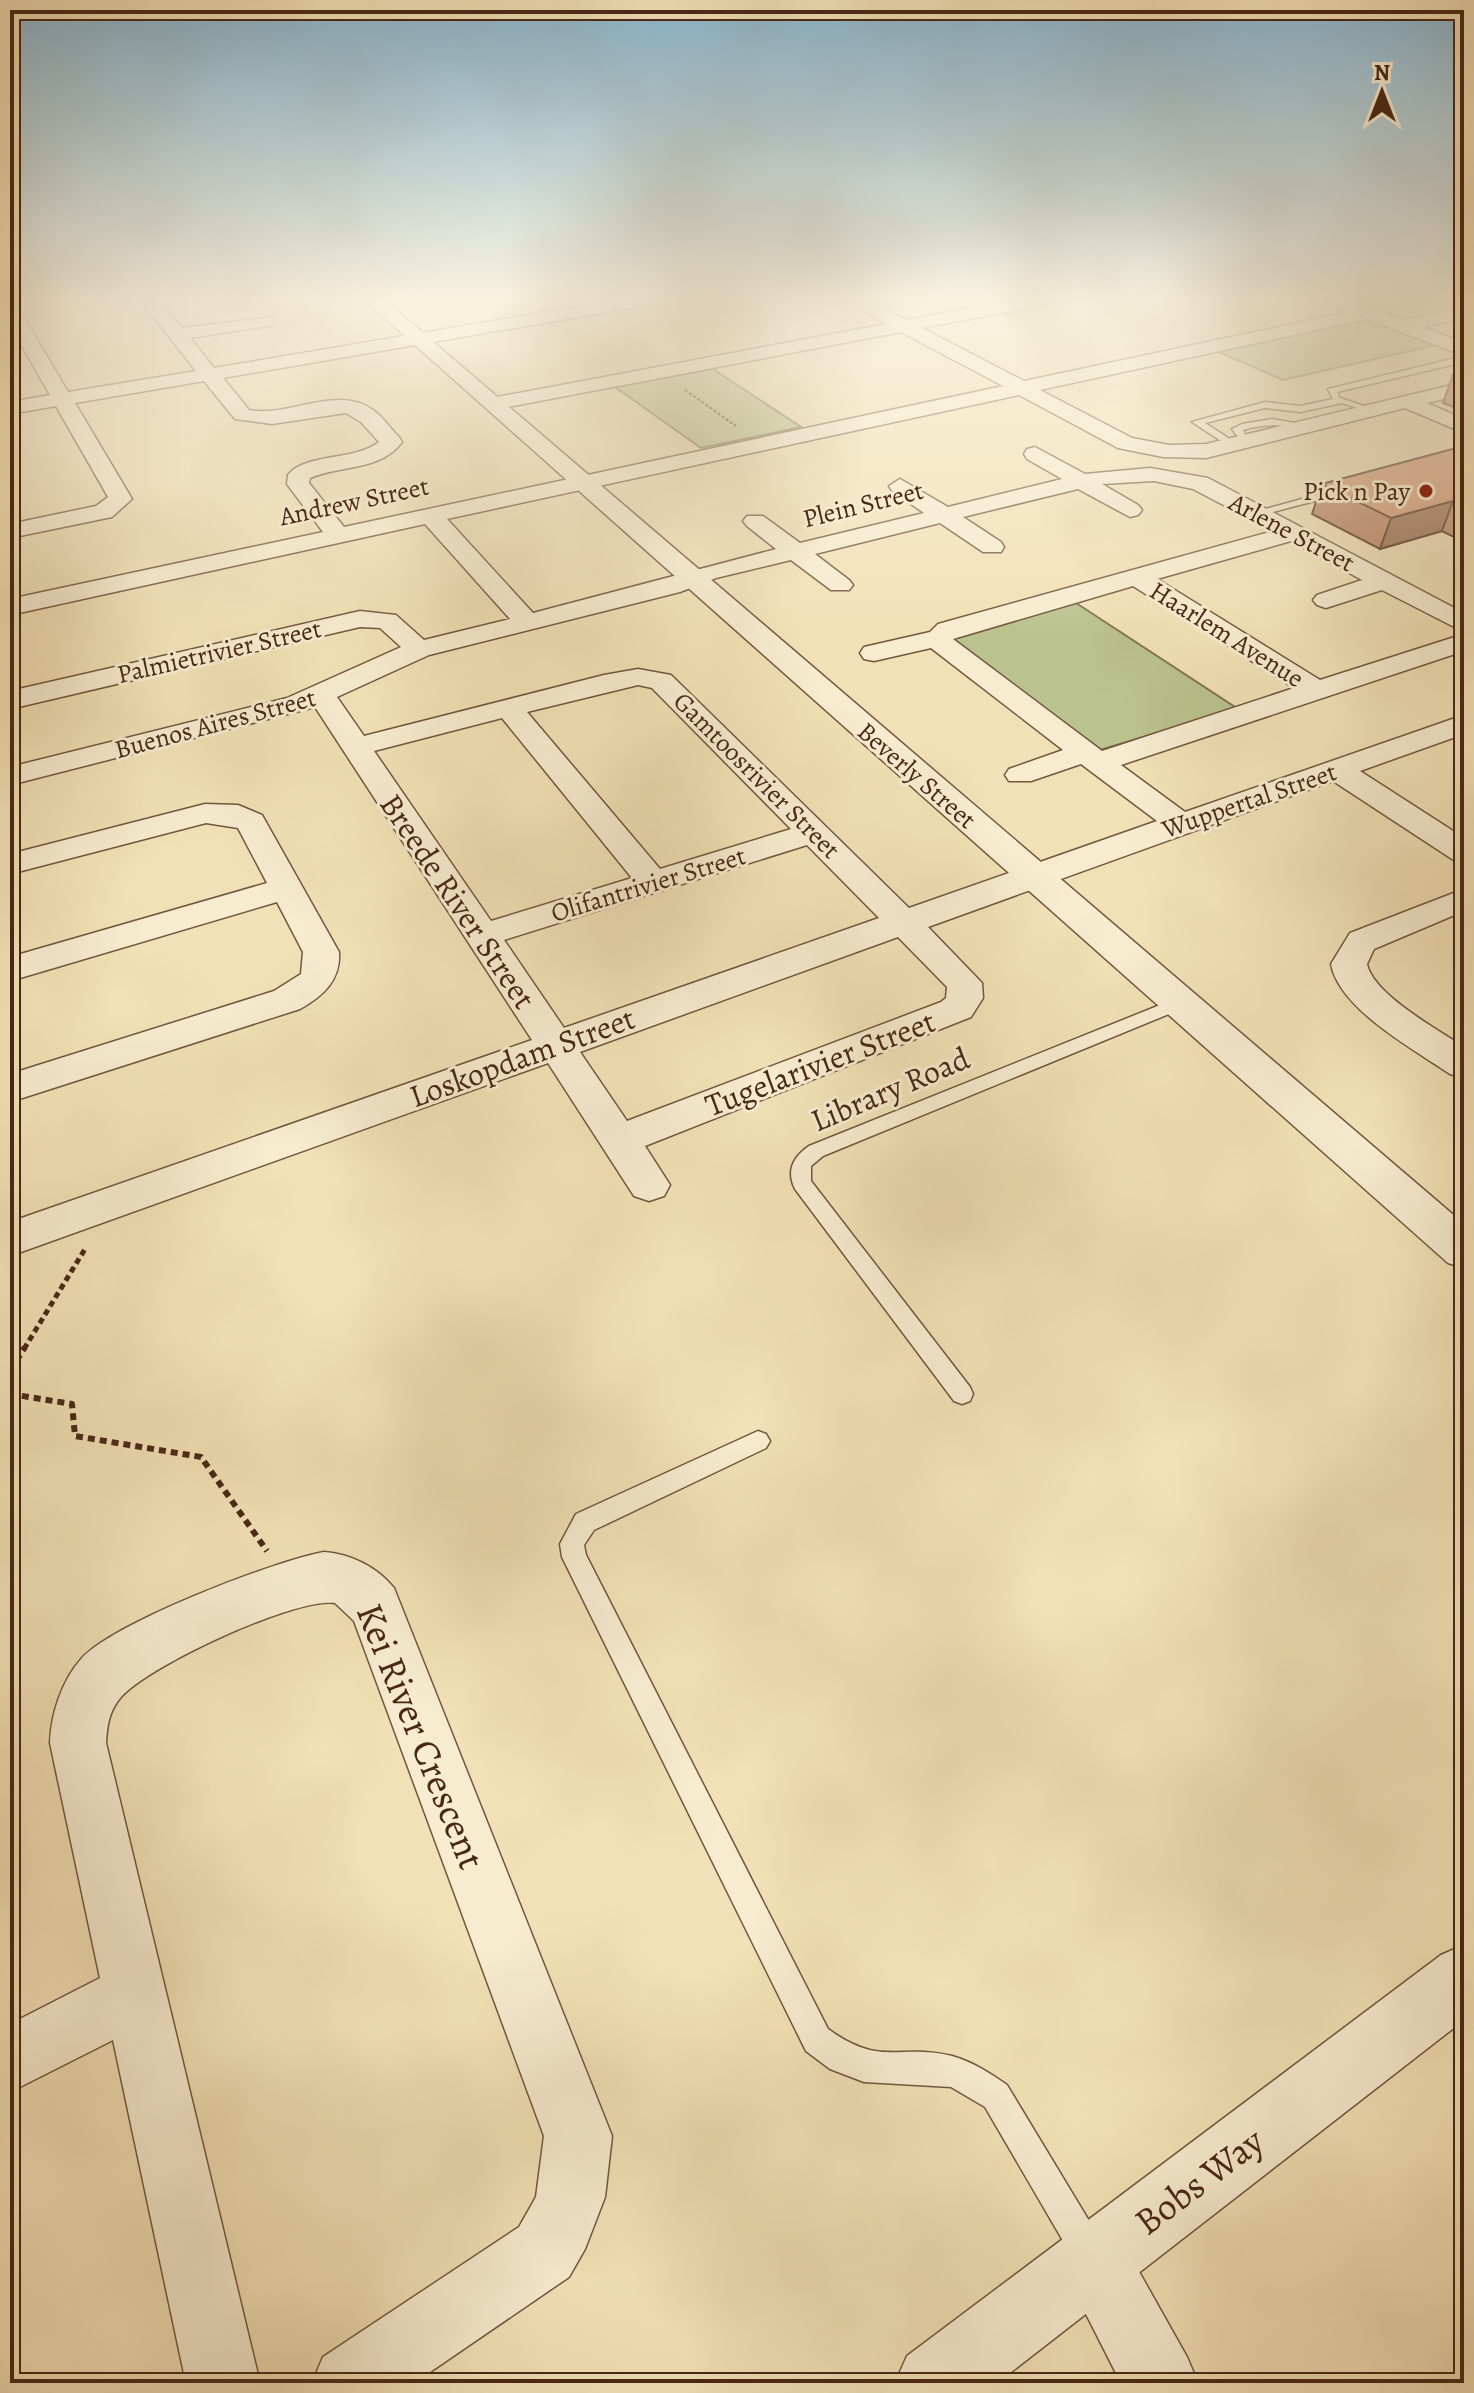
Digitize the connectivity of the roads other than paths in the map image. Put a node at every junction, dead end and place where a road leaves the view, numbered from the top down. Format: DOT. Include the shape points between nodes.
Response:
graph roads {
  1 [pos="69,411"];
  2 [pos="238,411"];
  3 [pos="328,411"];
  4 [pos="359,411"];
  5 [pos="500,411"];
  6 [pos="917,411"];
  7 [pos="1058,411"];
  8 [pos="1242,411"];
  9 [pos="1370,411"];
  10 [pos="1427,411"];
  11 [pos="255,419"];
  12 [pos="1464,427"];
  13 [pos="1238,443"];
  14 [pos="1125,453"];
  15 [pos="1035,454"];
  16 [pos="1198,468"];
  17 [pos="299,475"];
  18 [pos="1156,476"];
  19 [pos="1090,479"];
  20 [pos="583,484"];
  21 [pos="900,486"];
  22 [pos="1358,486"];
  23 [pos="1130,510"];
  24 [pos="1257,513"];
  25 [pos="944,515"];
  26 [pos="431,516"];
  27 [pos="755,521"];
  28 [pos="10,531"];
  29 [pos="1294,533"];
  30 [pos="338,535"];
  31 [pos="992,547"];
  32 [pos="1158,547"];
  33 [pos="795,551"];
  34 [pos="1188,563"];
  35 [pos="1136,577"];
  36 [pos="691,579"];
  37 [pos="1384,581"];
  38 [pos="840,585"];
  39 [pos="1015,585"];
  40 [pos="1326,600"];
  41 [pos="1044,604"];
  42 [pos="10,607"];
  43 [pos="527,622"];
  44 [pos="1464,624"];
  45 [pos="939,638"];
  46 [pos="1464,642"];
  47 [pos="419,649"];
  48 [pos="874,653"];
  49 [pos="1374,672"];
  50 [pos="1318,691"];
  51 [pos="1409,692"];
  52 [pos="322,696"];
  53 [pos="10,700"];
  54 [pos="508,707"];
  55 [pos="1221,723"];
  56 [pos="1464,724"];
  57 [pos="1253,744"];
  58 [pos="356,747"];
  59 [pos="1092,757"];
  60 [pos="1336,769"];
  61 [pos="1020,775"];
  62 [pos="10,776"];
  63 [pos="1181,824"];
  64 [pos="814,832"];
  65 [pos="1464,852"];
  66 [pos="10,864"];
  67 [pos="1034,876"];
  68 [pos="654,883"];
  69 [pos="287,888"];
  70 [pos="1464,899"];
  71 [pos="905,922"];
  72 [pos="481,936"];
  73 [pos="10,969"];
  74 [pos="1180,1003"];
  75 [pos="554,1045"];
  76 [pos="1464,1065"];
  77 [pos="10,1088"];
  78 [pos="619,1140"];
  79 [pos="649,1185"];
  80 [pos="10,1239"];
  81 [pos="1464,1250"];
  82 [pos="962,1394"];
  83 [pos="758,1441"];
  84 [pos="1464,1978"];
  85 [pos="135,1994"];
  86 [pos="10,2059"];
  87 [pos="1094,2261"];
  88 [pos="223,2383"];
  89 [pos="349,2383"];
  90 [pos="934,2383"];
  91 [pos="1161,2383"];
  1 -- 28 [label="street" via="119,502 95,515"];
  2 -- 11 [label="street"];
  3 -- 11 [label="street"];
  4 -- 17 [label="street" via="391,442 381,454"];
  5 -- 20 [label="street, Beverly Street"];
  6 -- 20 [label="street, Andrew Street"];
  7 -- 14 [label="street"];
  8 -- 13 [label="lane" via="1197,422"];
  9 -- 13 [label="street"];
  10 -- 12 [label="street"];
  11 -- 17 [label="street"];
  13 -- 16 [label="street"];
  14 -- 16 [label="street" via="1168,450"];
  14 -- 18 [label="street" via="1130,469"];
  14 -- 19 [label="street, Plein Street"];
  15 -- 19 [label="street"];
  16 -- 18 [label="street, Arlene Street"];
  16 -- 24 [label="street, Arlene Street"];
  17 -- 30 [label="street" via="298,484"];
  18 -- 19 [label="street, Plein Street"];
  19 -- 23 [label="street"];
  19 -- 25 [label="street, Plein Street"];
  20 -- 26 [label="street, Andrew Street"];
  20 -- 36 [label="street, Beverly Street"];
  21 -- 25 [label="street, Plein Street"];
  22 -- 24 [label="lane"];
  24 -- 29 [label="street, Arlene Street"];
  25 -- 31 [label="street, Plein Street"];
  25 -- 33 [label="street, Plein Street"];
  26 -- 30 [label="street, Andrew Street"];
  26 -- 43 [label="street"];
  27 -- 33 [label="street, Plein Street"];
  29 -- 34 [label="street"];
  29 -- 37 [label="street, Arlene Street"];
  30 -- 42 [label="street, Andrew Street"];
  32 -- 34 [label="street"];
  33 -- 36 [label="street, Plein Street"];
  33 -- 38 [label="street, Plein Street"];
  34 -- 35 [label="street"];
  35 -- 41 [label="street"];
  35 -- 50 [label="street, Haarlem Avenue"];
  36 -- 43 [label="street, Buenos Aires Street"];
  36 -- 67 [label="street, Beverly Street"];
  37 -- 40 [label="street, Arlene Street"];
  37 -- 44 [label="street, Arlene Street"];
  39 -- 41 [label="street"];
  41 -- 45 [label="street" via="947,630"];
  43 -- 47 [label="street, Buenos Aires Street"];
  45 -- 48 [label="street"];
  45 -- 59 [label="street" via="945,648"];
  46 -- 49 [label="street"];
  47 -- 52 [label="street, Buenos Aires Street"];
  47 -- 53 [label="street, Palmietrivier Street" via="387,621 360,619"];
  49 -- 50 [label="street"];
  49 -- 51 [label="street"];
  50 -- 55 [label="street"];
  52 -- 58 [label="street, Breede River Street"];
  52 -- 62 [label="street, Buenos Aires Street"];
  54 -- 58 [label="street, Gamtoosrivier Street"];
  54 -- 64 [label="street, Gamtoosrivier Street" via="627,678 661,681"];
  54 -- 68 [label="street"];
  55 -- 57 [label="street"];
  55 -- 59 [label="street"];
  56 -- 60 [label="street, Wuppertal Street"];
  58 -- 72 [label="street, Breede River Street"];
  59 -- 61 [label="street"];
  59 -- 63 [label="street"];
  60 -- 63 [label="street, Wuppertal Street"];
  60 -- 65 [label="street"];
  63 -- 67 [label="street, Wuppertal Street"];
  64 -- 68 [label="street, Olifantrivier Street"];
  64 -- 71 [label="street, Gamtoosrivier Street"];
  66 -- 69 [label="street" via="187,817 221,813 251,822"];
  67 -- 71 [label="street, Loskopdam Street"];
  67 -- 74 [label="street, Beverly Street"];
  68 -- 72 [label="street, Olifantrivier Street"];
  69 -- 73 [label="street"];
  69 -- 77 [label="street" via="321,952 323,964 309,989"];
  70 -- 76 [label="street" via="1362,941 1348,966 1353,981 1373,999"];
  71 -- 75 [label="street, Loskopdam Street"];
  71 -- 78 [label="street, Tugelarivier Street" via="964,983 962,1006"];
  72 -- 75 [label="street, Breede River Street"];
  74 -- 81 [label="street, Beverly Street"];
  74 -- 82 [label="lane, Library Road" via="816,1151 799,1169 802,1184"];
  75 -- 78 [label="street, Breede River Street"];
  75 -- 80 [label="street, Loskopdam Street"];
  78 -- 79 [label="street, Breede River Street"];
  83 -- 87 [label="lane" via="585,1522 572,1544 574,1557 817,2040 849,2064 867,2069 948,2069 984,2085 996,2096"];
  84 -- 87 [label="street, Bobs Way"];
  85 -- 86 [label="street"];
  85 -- 88 [label="street, Kei River Crescent"];
  85 -- 89 [label="street, Kei River Crescent" via="78,1743 83,1705 120,1661 291,1584 324,1577 354,1584 375,1606 578,2136 579,2164 574,2196 544,2252"];
  87 -- 90 [label="street, Bobs Way"];
  87 -- 91 [label="street"];
}
